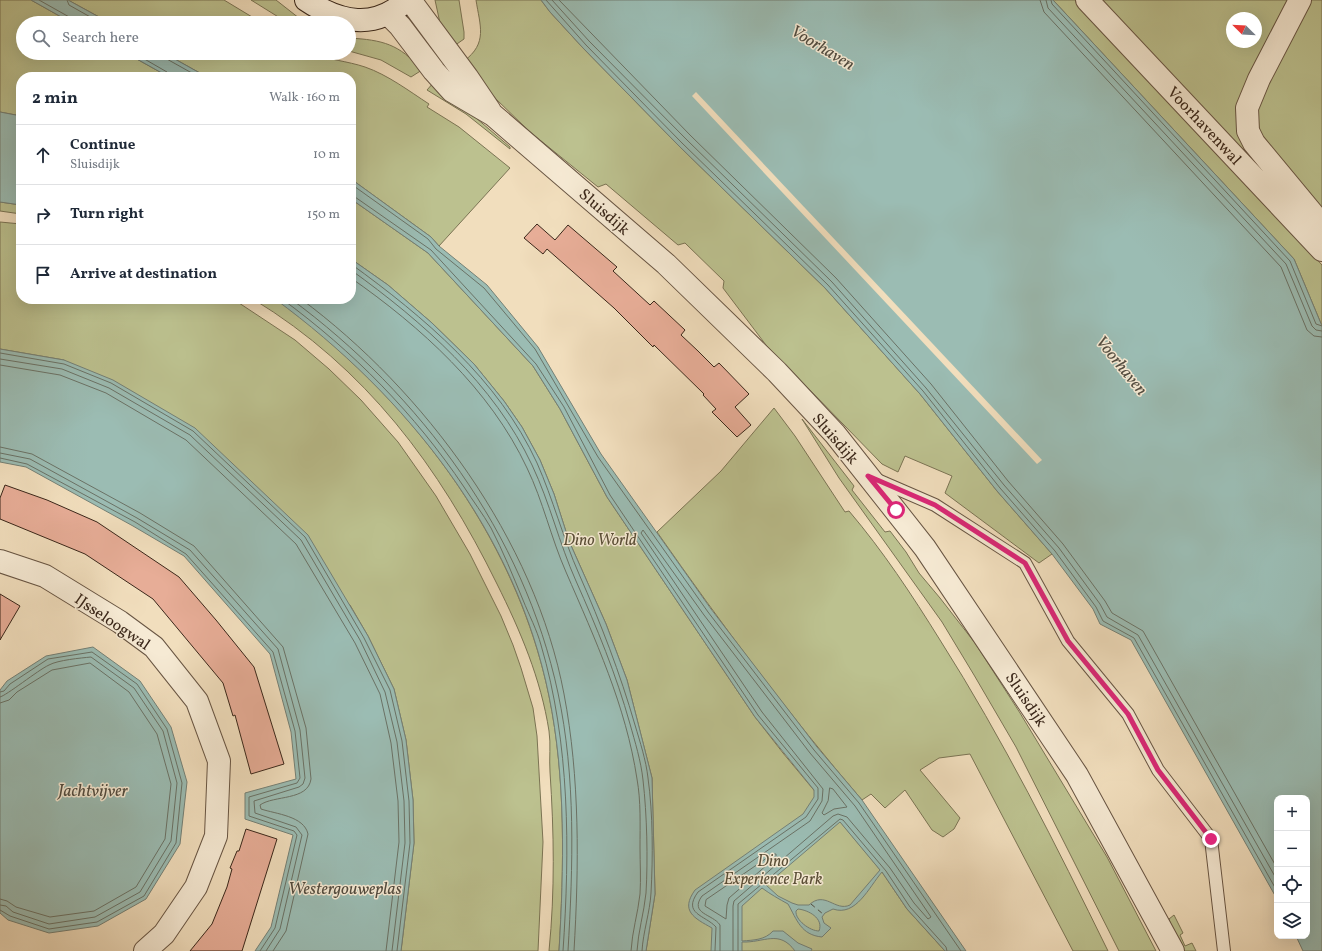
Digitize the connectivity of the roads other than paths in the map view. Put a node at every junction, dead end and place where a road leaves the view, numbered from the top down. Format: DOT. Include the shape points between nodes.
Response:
graph roads {
  1 [pos="306,0"];
  2 [pos="408,0"];
  3 [pos="1087,0"];
  4 [pos="1300,0"];
  5 [pos="388,14"];
  6 [pos="335,16"];
  7 [pos="356,20"];
  8 [pos="493,115"];
  9 [pos="1322,225"];
  10 [pos="1322,250"];
  11 [pos="868,476"];
  12 [pos="0,561"];
  13 [pos="145,951"];
  14 [pos="1173,951"];
  15 [pos="1224,951"];
  1 -- 6 [label="street, Sluisdijk"];
  2 -- 5 [label="street, Sluisdijk"];
  2 -- 8 [label="street, Sluisdijk" via="468,77"];
  3 -- 10 [label="street, Voorhavenwal"];
  4 -- 9 [label="street, Voorhavenwal" via="1259,79 1247,108 1248,131 1254,143"];
  5 -- 7 [label="street, Sluisdijk"];
  5 -- 8 [label="street, Sluisdijk" via="452,91"];
  8 -- 11 [label="street, Sluisdijk" via="666,264 836,434"];
  11 -- 14 [label="street, Sluisdijk" via="925,548 1077,775"];
  11 -- 15 [label="lane" via="935,505 1025,563 1068,641 1128,714 1158,770 1211,839"];
  12 -- 13 [label="street, IJsseloogwal" via="45,576 120,622 154,647 197,701 219,761 216,836 196,887 164,934"];
}
